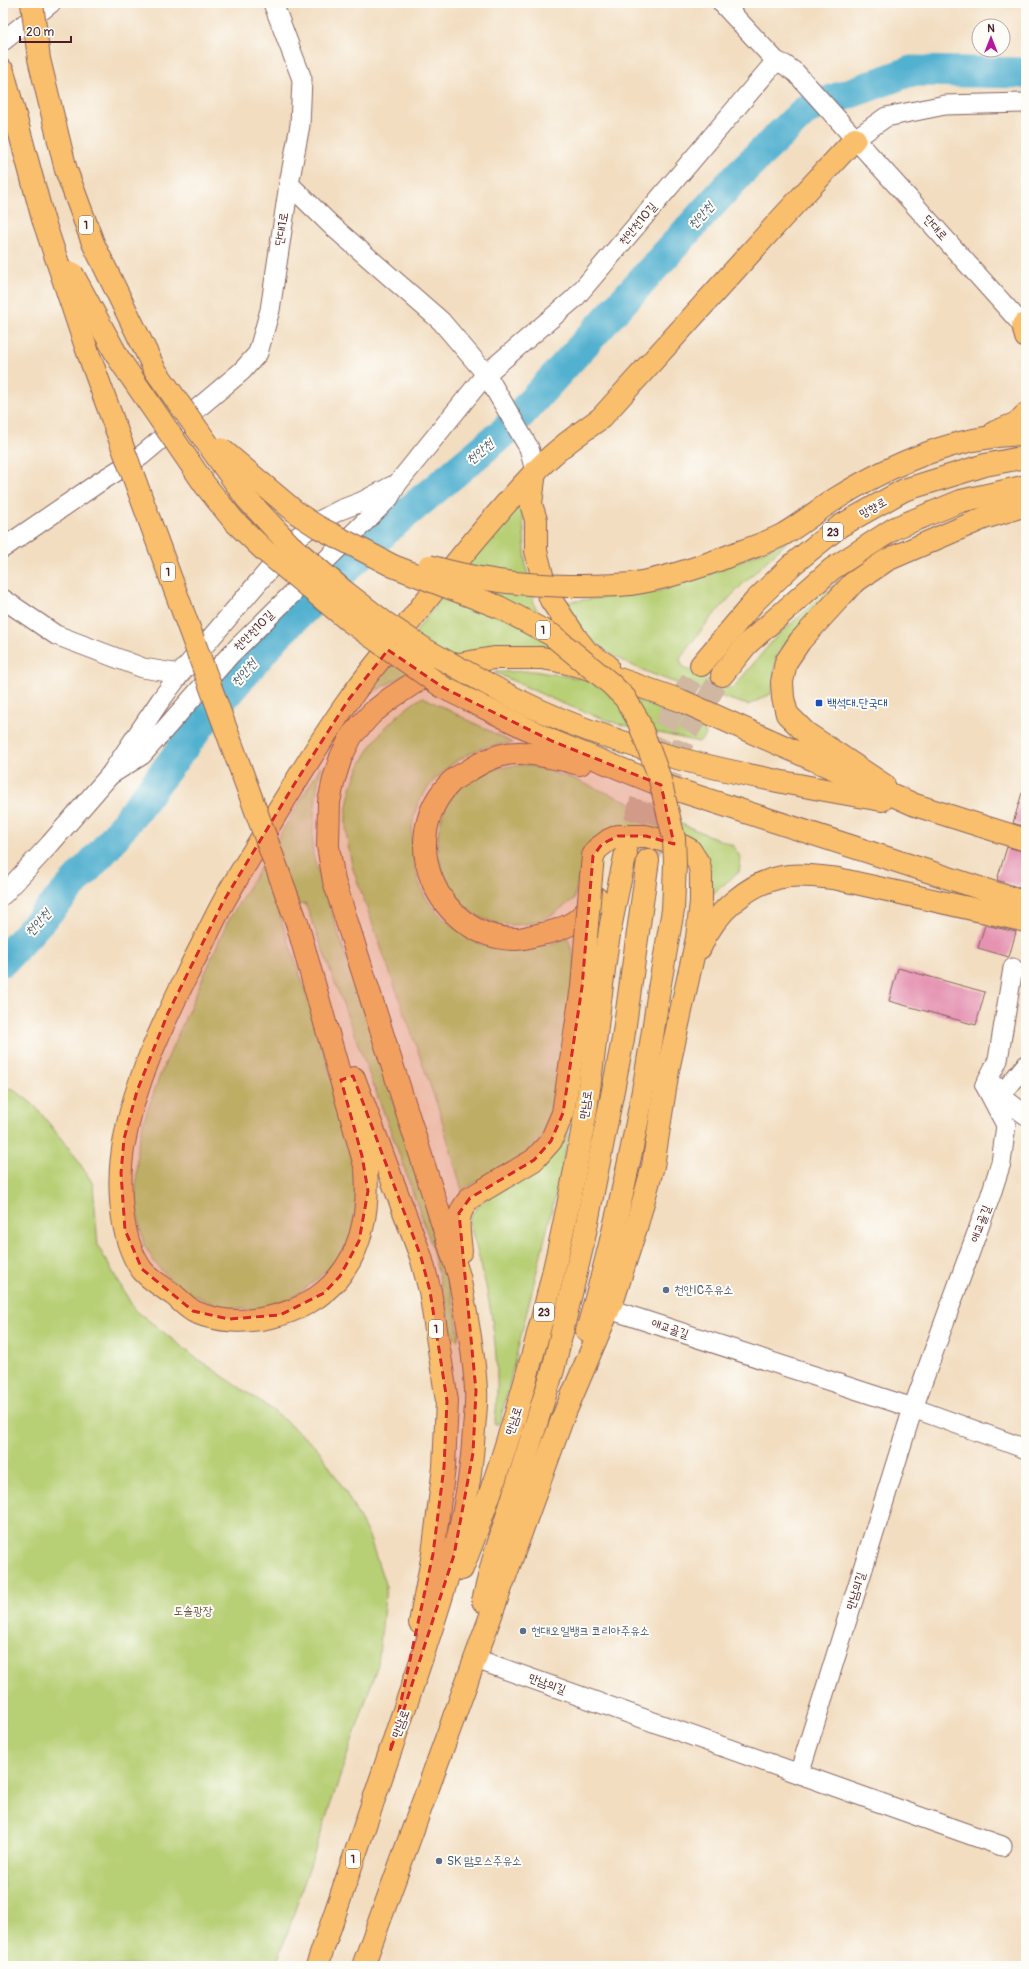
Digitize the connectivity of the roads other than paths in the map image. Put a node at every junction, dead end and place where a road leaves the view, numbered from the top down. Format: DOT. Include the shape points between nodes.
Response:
graph roads {
  1 [pos="32,3"];
  2 [pos="51,3"];
  3 [pos="274,3"];
  4 [pos="722,3"];
  5 [pos="3,41"];
  6 [pos="776,61"];
  7 [pos="3,71"];
  8 [pos="1026,103"];
  9 [pos="850,133"];
  10 [pos="289,184"];
  11 [pos="43,219"];
  12 [pos="1025,330"];
  13 [pos="490,381"];
  14 [pos="1026,414"];
  15 [pos="186,425"];
  16 [pos="1026,434"];
  17 [pos="964,441"];
  18 [pos="565,444"];
  19 [pos="1026,454"];
  20 [pos="230,456"];
  21 [pos="1016,459"];
  22 [pos="534,471"];
  23 [pos="397,484"];
  24 [pos="1026,486"];
  25 [pos="1026,505"];
  26 [pos="536,520"];
  27 [pos="3,548"];
  28 [pos="3,599"];
  29 [pos="701,665"];
  30 [pos="180,674"];
  31 [pos="722,675"];
  32 [pos="642,687"];
  33 [pos="110,775"];
  34 [pos="654,782"];
  35 [pos="915,805"];
  36 [pos="1026,840"];
  37 [pos="648,860"];
  38 [pos="3,895"];
  39 [pos="1026,903"];
  40 [pos="1026,921"];
  41 [pos="296,923"];
  42 [pos="692,968"];
  43 [pos="1013,968"];
  44 [pos="1026,1065"];
  45 [pos="985,1085"];
  46 [pos="1026,1115"];
  47 [pos="609,1309"];
  48 [pos="470,1338"];
  49 [pos="913,1408"];
  50 [pos="563,1417"];
  51 [pos="1026,1449"];
  52 [pos="476,1659"];
  53 [pos="454,1717"];
  54 [pos="390,1752"];
  55 [pos="799,1774"];
  56 [pos="1002,1846"];
  57 [pos="317,1966"];
  58 [pos="363,1966"];
  1 -- 15 [label="main road, 1, bridge" via="39,59 66,170 93,243 155,370"];
  2 -- 5 [label="street"];
  3 -- 10 [label="street, 단대1로" via="302,78 300,125"];
  4 -- 6 [label="street"];
  6 -- 9 [label="street, 단대로" via="785,64 796,73"];
  6 -- 13 [label="street, 천안천10길" via="575,298"];
  7 -- 11 [label="main road, 1"];
  8 -- 9 [label="street" via="944,105 886,117"];
  9 -- 12 [label="street, 단대로"];
  9 -- 18 [label="main road" via="775,224 601,418"];
  10 -- 13 [label="street" via="331,225 442,321"];
  10 -- 15 [label="street, 단대1로" via="270,310 258,353"];
  11 -- 34 [label="main road, bridge" via="119,359 205,485 234,521 264,550 348,620 444,688 552,741"];
  11 -- 41 [label="main road, 1, bridge" via="86,347"];
  13 -- 22 [label="street" via="528,445"];
  13 -- 23 [label="street, 천안천10길"];
  14 -- 17 [label="main road" via="1017,423"];
  15 -- 20 [label="main road, 1, bridge"];
  15 -- 27 [label="street, 단대1로"];
  15 -- 35 [label="main road, bridge" via="247,499 290,545 384,622 426,650 494,688 572,725 666,754 736,772"];
  16 -- 17 [label="main road"];
  17 -- 20 [label="main road, bridge" via="925,453 876,474 785,533 725,558 662,577 610,586 499,582 425,565 386,549 322,515"];
  18 -- 22 [label="main road"];
  18 -- 26 [label="main road"];
  19 -- 21 [label="street"];
  20 -- 50 [label="main road, 1, bridge" via="298,514 324,531 393,566 499,607 552,635 625,698 638,720 659,776 674,838 673,910 635,1127 603,1274"];
  21 -- 29 [label="main road, 망향로 / 23" via="985,465 904,490 840,526 793,564 755,601"];
  22 -- 26 [label="main road" via="531,504"];
  22 -- 41 [label="main road" via="461,555 349,699 303,770 223,902 168,1013 140,1084 124,1139 121,1208 125,1230 142,1269 193,1311 210,1316 255,1319 280,1315 324,1293 340,1276 359,1241 364,1219 368,1191 366,1169"];
  23 -- 30 [label="street, 천안천10길" via="321,520 296,538"];
  23 -- 33 [label="street, 천안천10길" via="389,498 230,655 142,755"];
  24 -- 31 [label="main road, 23" via="961,501 895,528 832,569 746,644"];
  25 -- 35 [label="main road" via="984,518 887,560 853,583 800,641 786,662 782,682 787,714 806,733"];
  26 -- 32 [label="main road" via="536,551 551,600 587,652"];
  28 -- 30 [label="street" via="56,635 143,668"];
  30 -- 33 [label="street, 천안천10길"];
  32 -- 35 [label="main road" via="682,701"];
  32 -- 48 [label="main road" via="584,667 542,658 494,658 437,670 405,687 372,713 352,735 334,779 329,802 328,846 334,881 446,1232 459,1276"];
  33 -- 38 [label="street, 천안천10길"];
  34 -- 39 [label="main road"];
  34 -- 54 [label="main road, 만남로 / 23" via="556,758 520,753 486,759 453,780 435,803 425,833 426,863 432,885 446,907 472,927 493,935 517,939 552,932 574,922 602,897 626,853 607,945 585,1113 553,1278 523,1391 478,1529"];
  35 -- 36 [label="main road"];
  37 -- 53 [label="main road, 만남로 / 23" via="623,1039 583,1243 553,1370 493,1562"];
  40 -- 42 [label="main road" via="838,879 812,875 788,876 766,881 731,904 714,922 702,942"];
  41 -- 54 [label="main road, 1" via="421,1257 430,1291 447,1401 444,1467 433,1554 423,1610"];
  42 -- 47 [label="main road" via="668,1070 653,1166"];
  42 -- 48 [label="main road, bridge" via="701,902 701,874 699,864 690,850 646,836 618,836 609,840 597,849 593,856 582,987 562,1113 551,1141 534,1160 470,1198 459,1213"];
  43 -- 45 [label="street" via="998,1060"];
  44 -- 45 [label="street" via="1006,1089"];
  45 -- 46 [label="street"];
  45 -- 49 [label="street, 애교골길" via="1006,1125 1001,1163"];
  47 -- 49 [label="street, 애교골길"];
  47 -- 50 [label="main road"];
  48 -- 54 [label="main road" via="476,1391 473,1453 465,1509 452,1562"];
  49 -- 51 [label="street, 애교골길"];
  49 -- 55 [label="street, 만남의길"];
  50 -- 52 [label="main road, 1"];
  52 -- 53 [label="main road, 1"];
  52 -- 55 [label="street, 만남의길"];
  53 -- 58 [label="main road, 만남로"];
  54 -- 57 [label="main road, 만남로 / 1"];
  55 -- 56 [label="street, 만남의길"];
}
